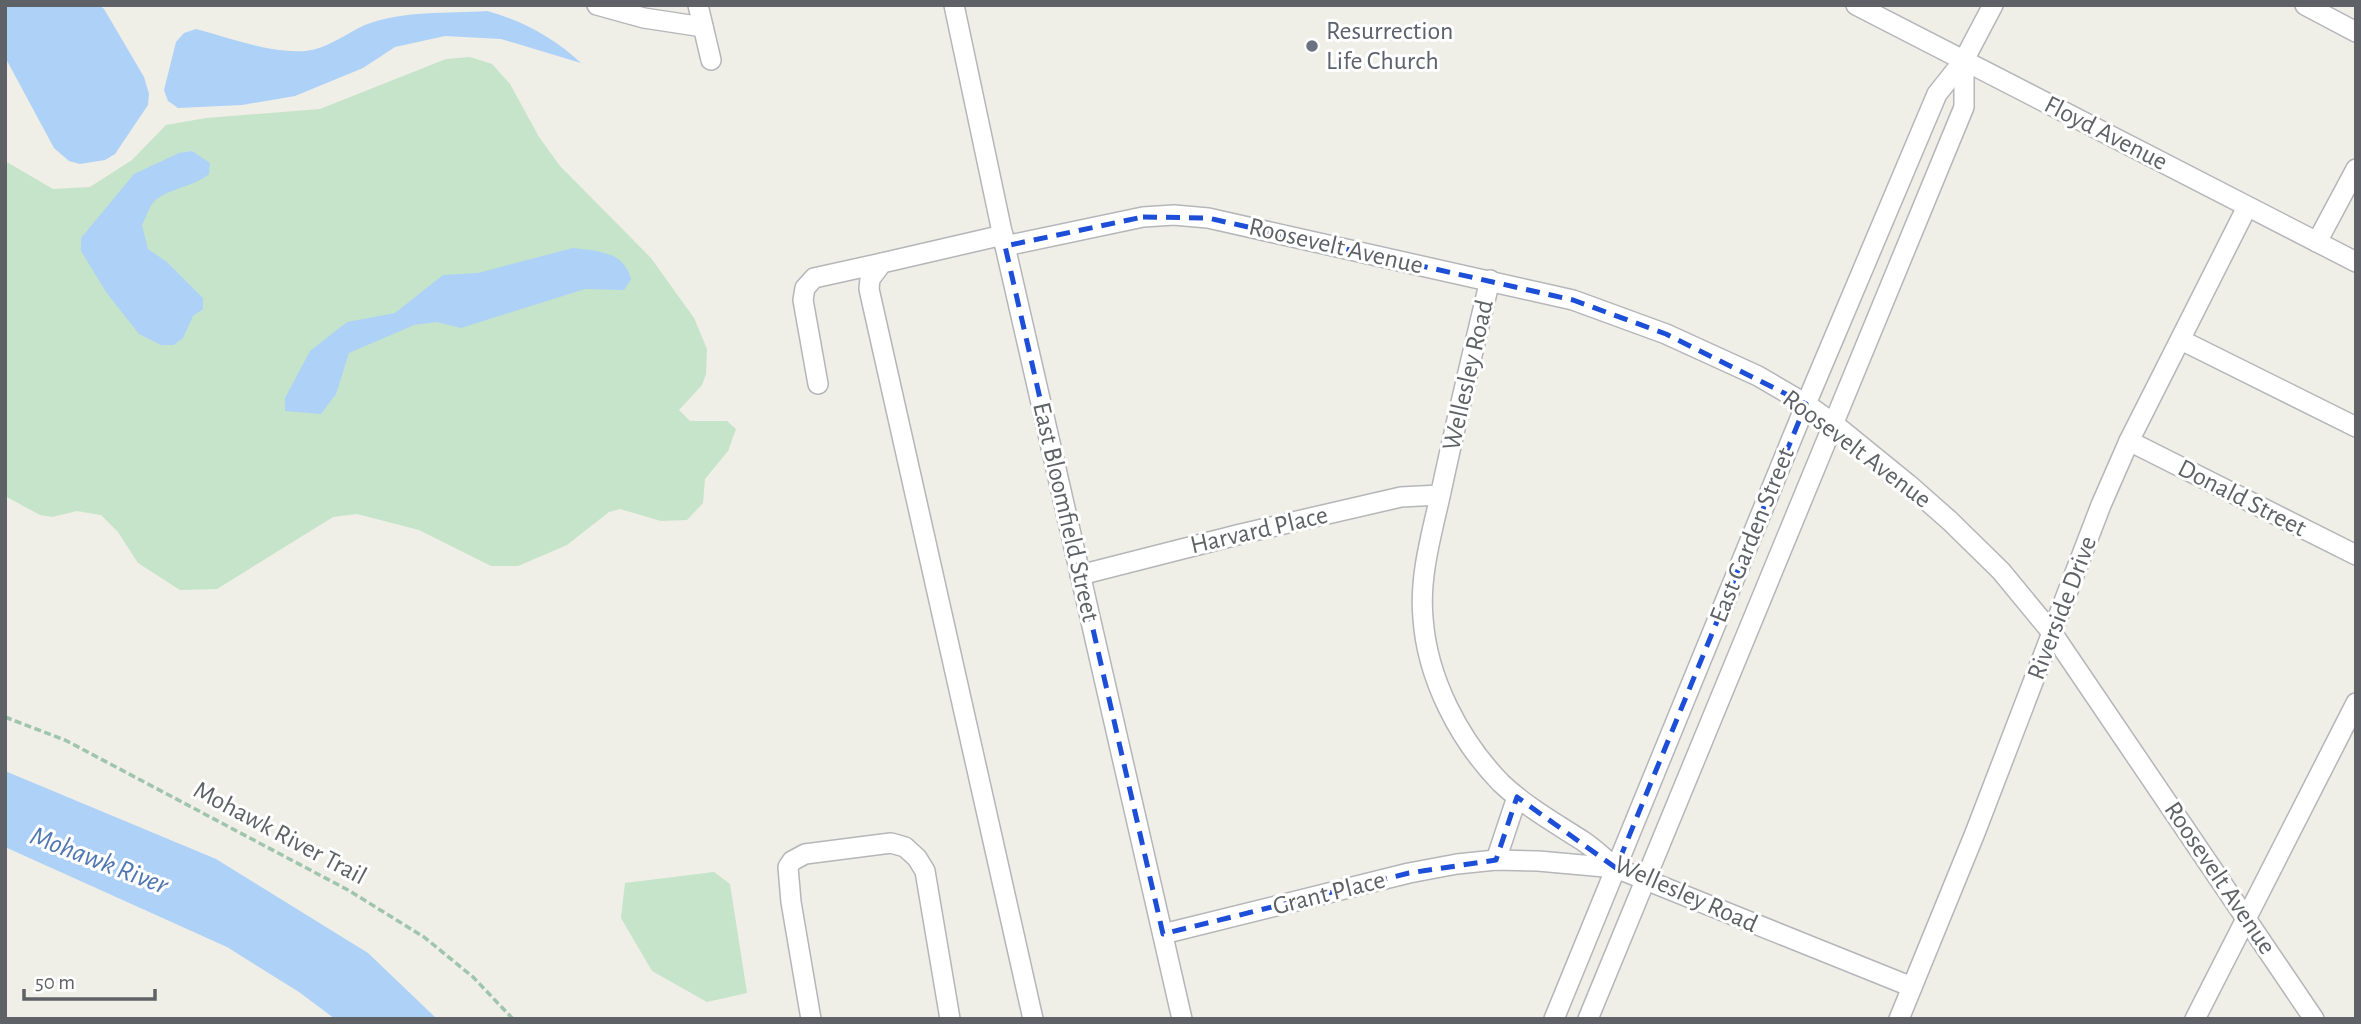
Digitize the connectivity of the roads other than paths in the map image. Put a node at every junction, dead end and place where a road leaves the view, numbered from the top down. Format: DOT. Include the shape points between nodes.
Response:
graph roads {
  1 [pos="597,5"];
  2 [pos="698,5"];
  3 [pos="954,5"];
  4 [pos="1856,5"];
  5 [pos="1993,5"];
  6 [pos="2305,5"];
  7 [pos="703,27"];
  8 [pos="2356,32"];
  9 [pos="711,60"];
  10 [pos="1964,60"];
  11 [pos="2356,169"];
  12 [pos="2247,207"];
  13 [pos="1004,240"];
  14 [pos="2317,242"];
  15 [pos="2356,262"];
  16 [pos="882,263"];
  17 [pos="1490,281"];
  18 [pos="2181,340"];
  19 [pos="818,384"];
  20 [pos="1806,404"];
  21 [pos="1833,423"];
  22 [pos="2356,427"];
  23 [pos="2129,441"];
  24 [pos="1440,495"];
  25 [pos="2356,555"];
  26 [pos="1080,575"];
  27 [pos="2053,634"];
  28 [pos="2356,703"];
  29 [pos="1517,797"];
  30 [pos="1496,860"];
  31 [pos="1616,867"];
  32 [pos="1645,880"];
  33 [pos="2247,917"];
  34 [pos="1163,934"];
  35 [pos="1912,987"];
  36 [pos="811,1019"];
  37 [pos="950,1019"];
  38 [pos="1033,1019"];
  39 [pos="1182,1019"];
  40 [pos="1554,1019"];
  41 [pos="1588,1019"];
  42 [pos="1899,1019"];
  43 [pos="2195,1019"];
  44 [pos="2314,1019"];
  1 -- 7 [label="street"];
  2 -- 7 [label="street"];
  3 -- 13 [label="street, East Bloomfield Street"];
  4 -- 10 [label="street, Floyd Avenue"];
  5 -- 10 [label="street, East Garden Street"];
  6 -- 8 [label="street"];
  7 -- 9 [label="street"];
  10 -- 12 [label="street, Floyd Avenue"];
  10 -- 20 [label="street, East Garden Street" via="1937,94"];
  10 -- 21 [label="street, East Garden Street" via="1964,107"];
  11 -- 14 [label="street"];
  12 -- 14 [label="street, Floyd Avenue"];
  12 -- 18 [label="street, Riverside Drive"];
  13 -- 16 [label="street, Roosevelt Avenue"];
  13 -- 17 [label="street, Roosevelt Avenue" via="1174,215 1208,218"];
  13 -- 26 [label="street, East Bloomfield Street"];
  14 -- 15 [label="street, Floyd Avenue"];
  16 -- 19 [label="street, Roosevelt Avenue" via="814,278 805,288 803,300"];
  16 -- 38 [label="street" via="870,279 869,289"];
  17 -- 20 [label="street, Roosevelt Avenue" via="1573,300 1666,334 1758,376"];
  17 -- 24 [label="street, Wellesley Road"];
  18 -- 22 [label="street"];
  18 -- 23 [label="street, Riverside Drive"];
  20 -- 21 [label="street, Roosevelt Avenue"];
  20 -- 31 [label="street, East Garden Street"];
  21 -- 27 [label="street, Roosevelt Avenue" via="1950,521 2001,571"];
  21 -- 32 [label="street, East Garden Street"];
  23 -- 25 [label="street, Donald Street"];
  23 -- 27 [label="street, Riverside Drive"];
  24 -- 26 [label="street, Harvard Place" via="1401,497"];
  24 -- 29 [label="street, Wellesley Road" via="1425,566 1422,617 1428,654 1438,687 1463,735"];
  26 -- 34 [label="street, East Bloomfield Street"];
  27 -- 33 [label="street, Roosevelt Avenue"];
  27 -- 35 [label="street, Riverside Drive"];
  28 -- 33 [label="street"];
  29 -- 30 [label="street"];
  29 -- 31 [label="street, Wellesley Road"];
  30 -- 31 [label="street, Grant Place"];
  30 -- 34 [label="street, Grant Place" via="1409,873"];
  31 -- 32 [label="street, Wellesley Road"];
  31 -- 40 [label="street, East Garden Street"];
  32 -- 35 [label="street, Wellesley Road"];
  32 -- 41 [label="street, East Garden Street"];
  33 -- 43 [label="street"];
  33 -- 44 [label="street, Roosevelt Avenue"];
  34 -- 39 [label="street, East Bloomfield Street"];
  35 -- 42 [label="street, Riverside Drive"];
  36 -- 37 [label="street" via="788,867 805,853 891,844 905,848 925,871"];
}
